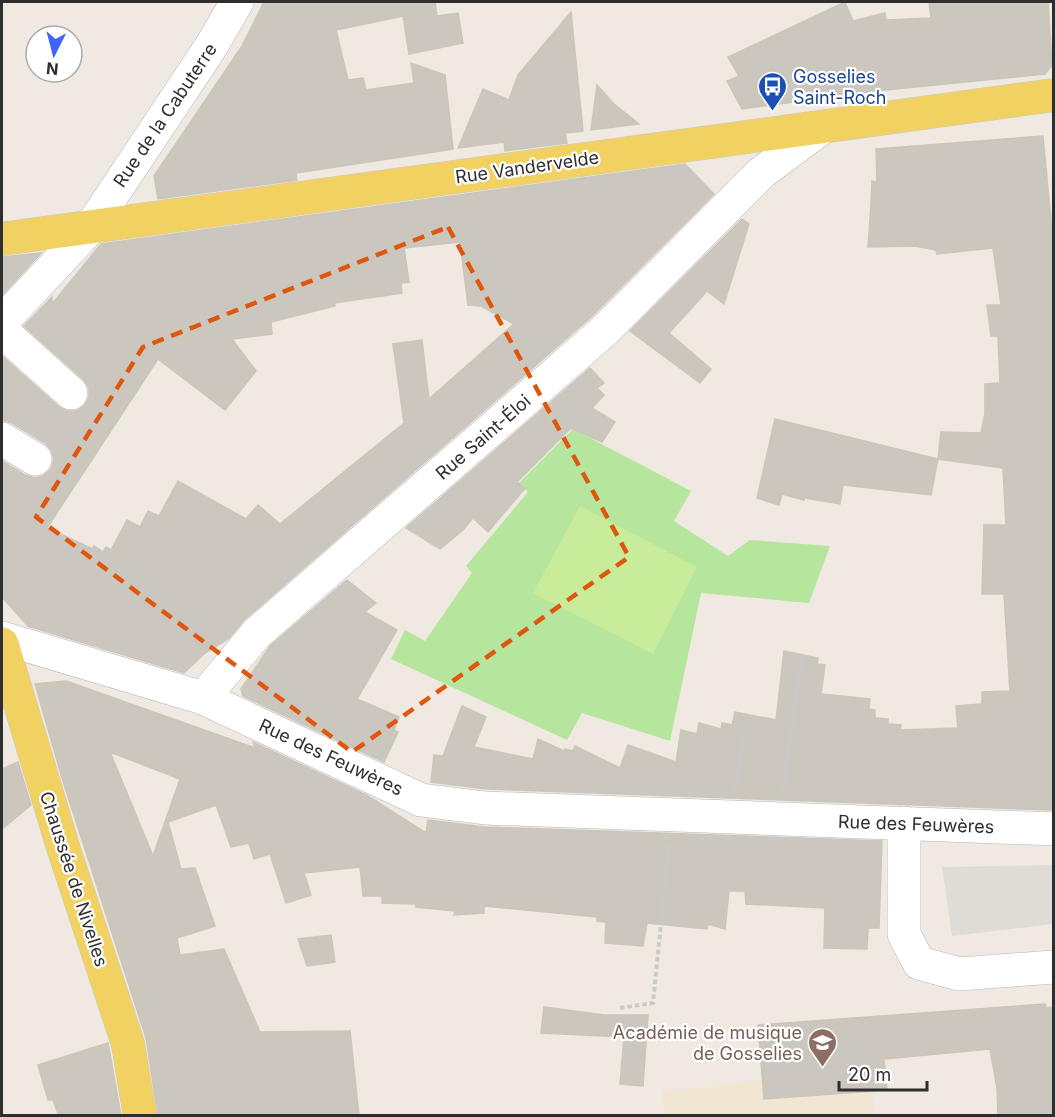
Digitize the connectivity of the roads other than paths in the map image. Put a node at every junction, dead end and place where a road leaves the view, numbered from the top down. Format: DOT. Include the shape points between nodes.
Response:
graph roads {
  1 [pos="237,2"];
  2 [pos="1053,95"];
  3 [pos="823,127"];
  4 [pos="750,137"];
  5 [pos="761,173"];
  6 [pos="91,226"];
  7 [pos="2,238"];
  8 [pos="2,322"];
  9 [pos="2,331"];
  10 [pos="71,393"];
  11 [pos="2,439"];
  12 [pos="35,459"];
  13 [pos="2,638"];
  14 [pos="2,644"];
  15 [pos="202,698"];
  16 [pos="904,823"];
  17 [pos="1053,829"];
  18 [pos="1053,968"];
  19 [pos="140,1116"];
  1 -- 6 [label="street, Rue de la Cabuterre"];
  2 -- 3 [label="main road, Rue Vandervelde"];
  3 -- 4 [label="main road, Rue Vandervelde"];
  3 -- 5 [label="street, Rue Saint-Éloi"];
  4 -- 5 [label="street" via="761,156"];
  4 -- 6 [label="main road, Rue Vandervelde"];
  5 -- 15 [label="street, Rue Saint-Éloi" via="604,331 257,633"];
  6 -- 7 [label="main road, Rue Vandervelde"];
  6 -- 8 [label="street, Rue de la Cabuterre"];
  9 -- 10 [label="street"];
  11 -- 12 [label="street"];
  13 -- 15 [label="street, Rue des Feuwères"];
  14 -- 19 [label="main road, Chaussée de Nivelles" via="128,1044"];
  15 -- 16 [label="street, Rue des Feuwères" via="421,800 485,808"];
  16 -- 17 [label="street, Rue des Feuwères"];
  16 -- 18 [label="street" via="904,934 918,963 959,974"];
}
